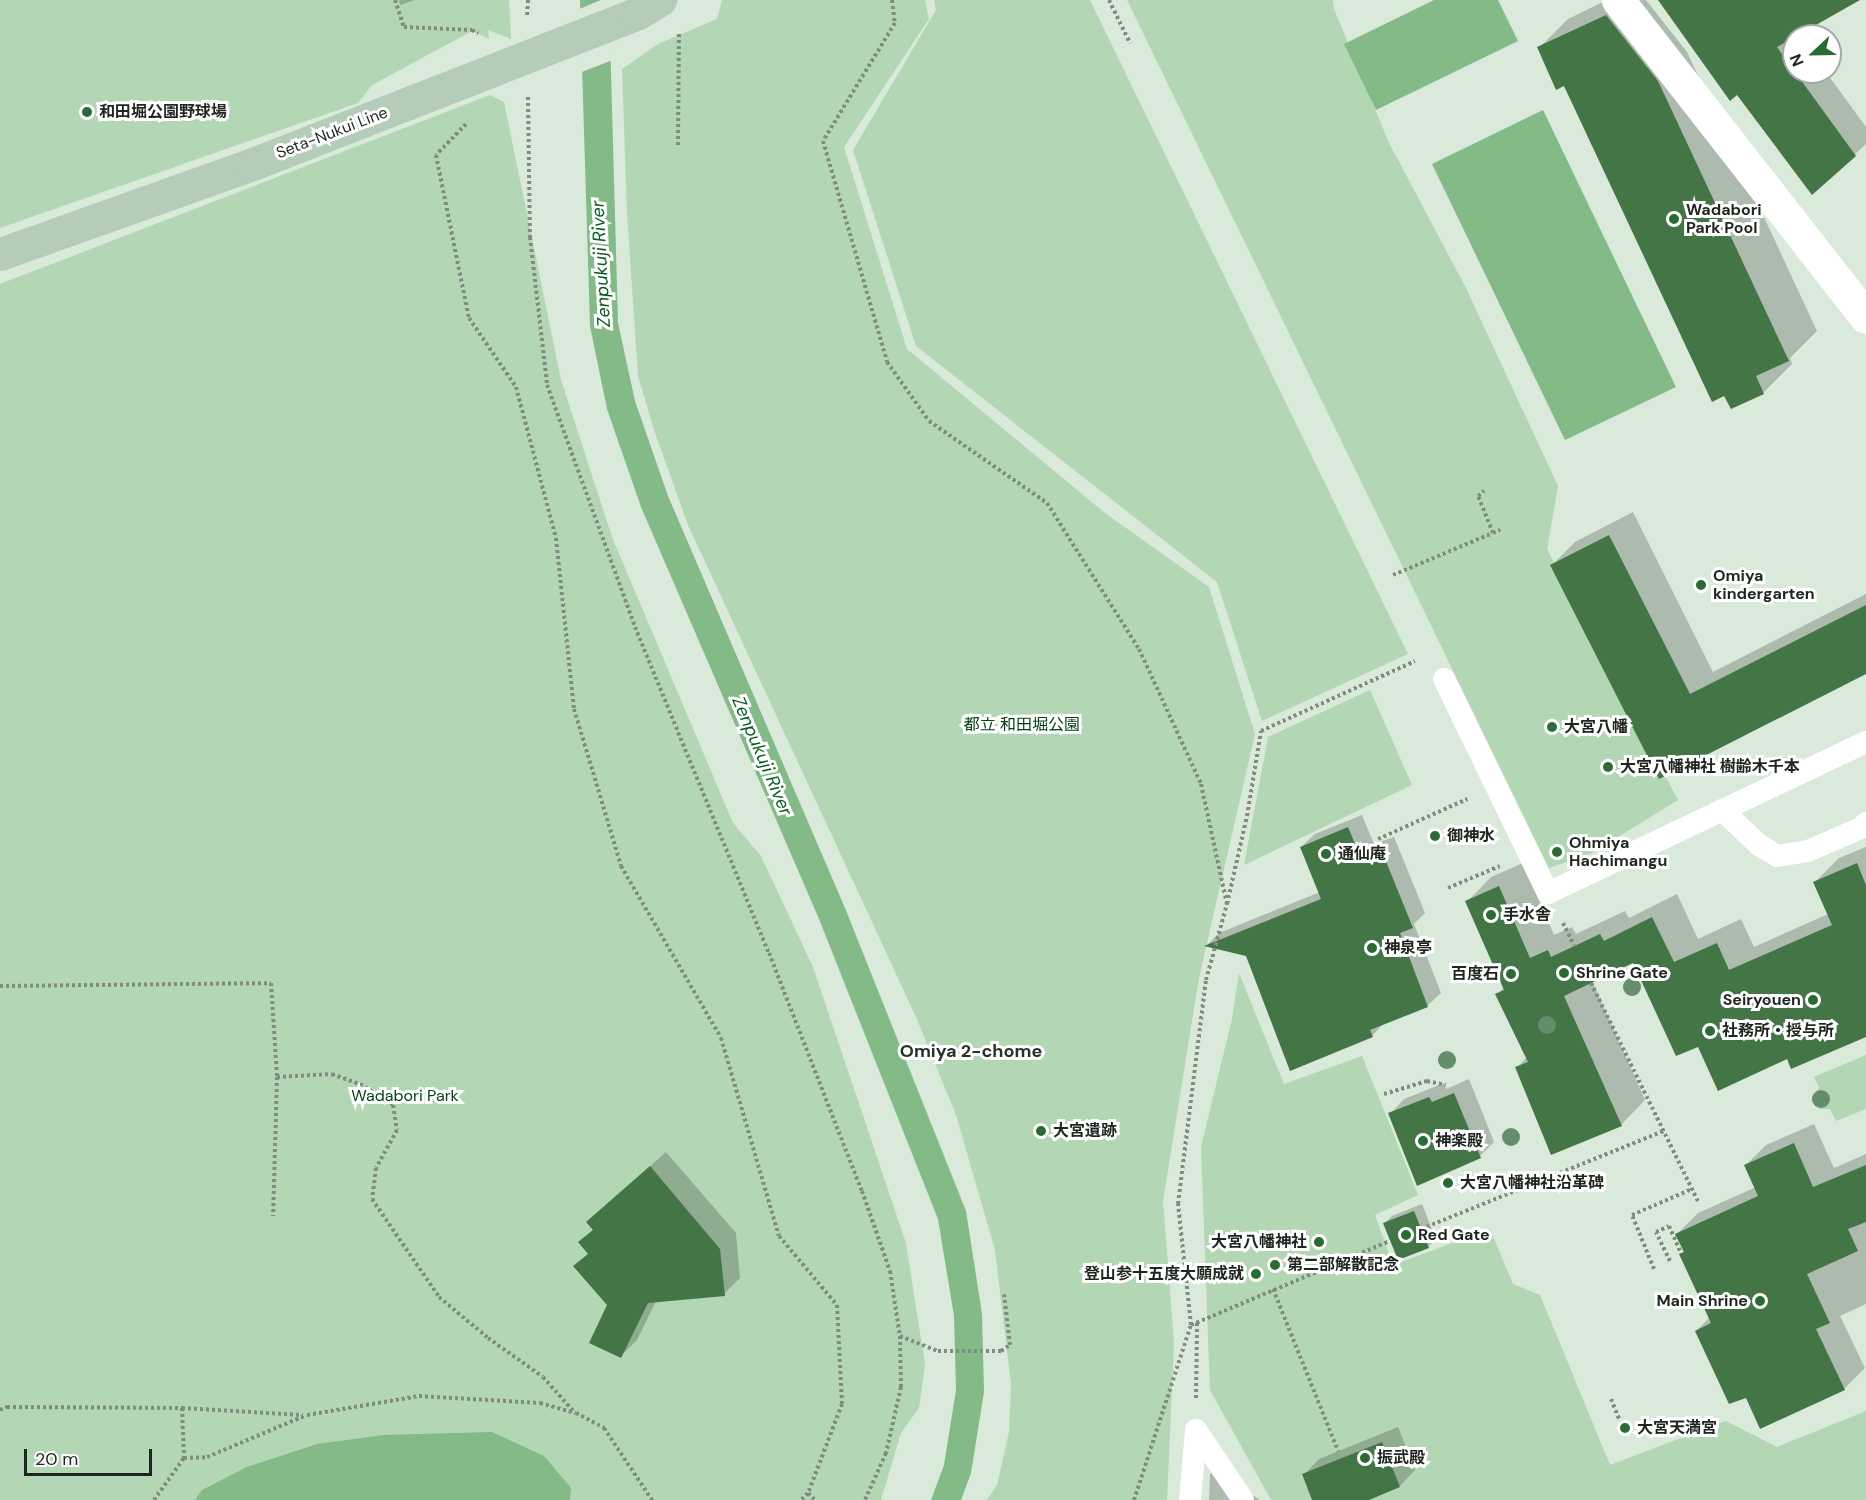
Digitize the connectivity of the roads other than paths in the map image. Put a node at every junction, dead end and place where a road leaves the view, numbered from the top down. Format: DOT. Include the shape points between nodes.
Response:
graph roads {
  1 [pos="1618,0"];
  2 [pos="659,12"];
  3 [pos="0,254"];
  4 [pos="1866,317"];
  5 [pos="1444,679"];
  6 [pos="1866,742"];
  7 [pos="1722,810"];
  8 [pos="1866,823"];
  9 [pos="1190,1500"];
  10 [pos="1243,1500"];
  1 -- 4 [label="street"];
  2 -- 3 [label="main road, Seta-Nukui Line" via="534,54 253,164"];
  5 -- 7 [label="lane" via="1548,892"];
  6 -- 7 [label="lane"];
  7 -- 8 [label="lane" via="1777,856 1808,851"];
  9 -- 10 [label="lane" via="1196,1430"];
}
